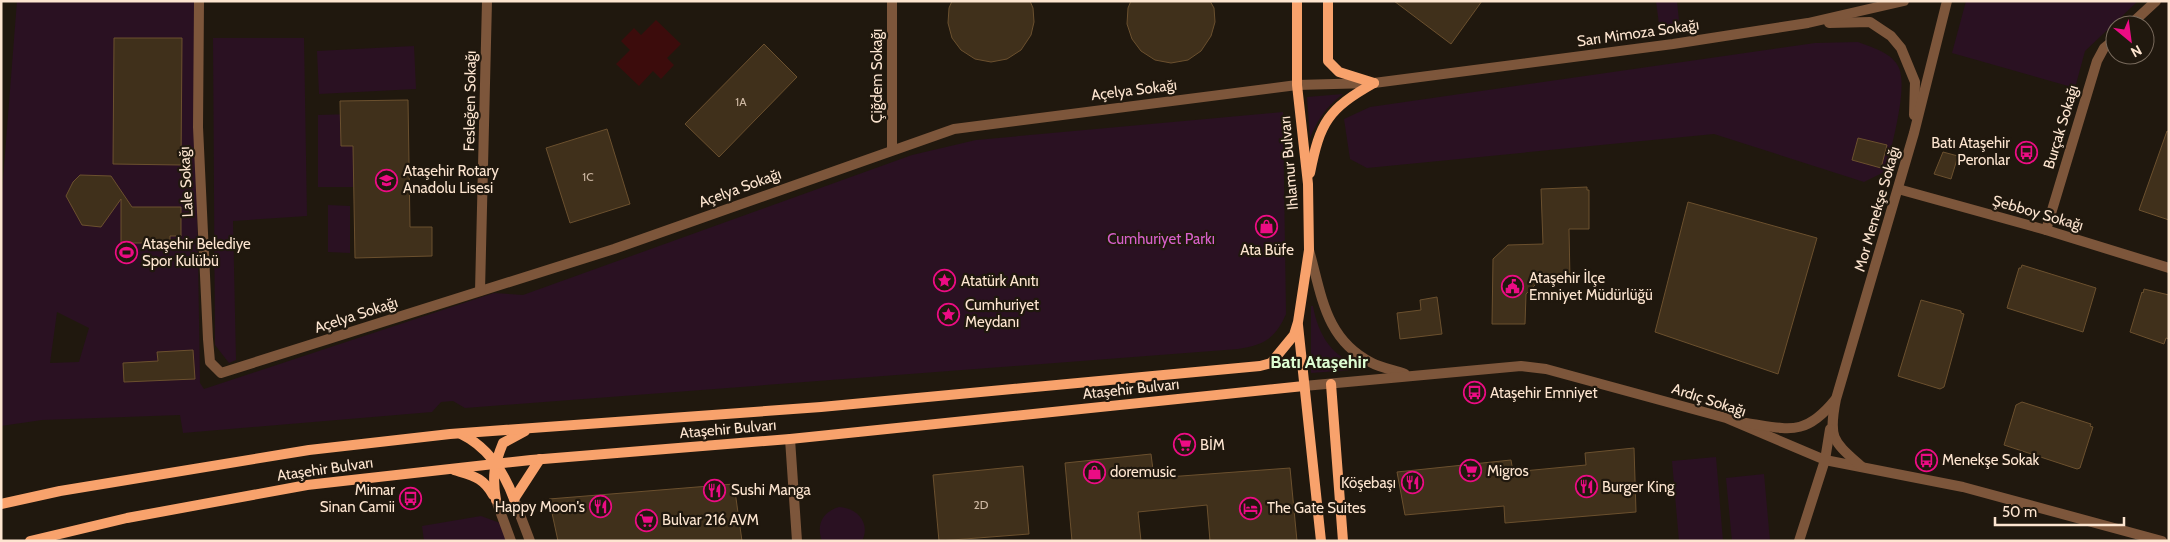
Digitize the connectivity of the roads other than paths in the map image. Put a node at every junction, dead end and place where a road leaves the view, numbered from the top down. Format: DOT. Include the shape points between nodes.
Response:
graph roads {
  1 [pos="199,1"];
  2 [pos="487,1"];
  3 [pos="892,1"];
  4 [pos="1297,1"];
  5 [pos="1328,1"];
  6 [pos="1904,1"];
  7 [pos="1948,1"];
  8 [pos="2156,1"];
  9 [pos="2141,15"];
  10 [pos="1808,23"];
  11 [pos="2105,47"];
  12 [pos="1374,83"];
  13 [pos="1297,85"];
  14 [pos="1914,133"];
  15 [pos="892,150"];
  16 [pos="1308,184"];
  17 [pos="1898,189"];
  18 [pos="2046,230"];
  19 [pos="1309,250"];
  20 [pos="2169,268"];
  21 [pos="480,291"];
  22 [pos="1298,322"];
  23 [pos="210,362"];
  24 [pos="1408,375"];
  25 [pos="1331,384"];
  26 [pos="1304,386"];
  27 [pos="1836,399"];
  28 [pos="1733,421"];
  29 [pos="1831,424"];
  30 [pos="528,429"];
  31 [pos="459,433"];
  32 [pos="790,439"];
  33 [pos="540,459"];
  34 [pos="1825,460"];
  35 [pos="495,464"];
  36 [pos="1863,467"];
  37 [pos="451,469"];
  38 [pos="514,499"];
  39 [pos="496,500"];
  40 [pos="1,504"];
  41 [pos="30,541"];
  42 [pos="511,541"];
  43 [pos="530,541"];
  44 [pos="797,541"];
  45 [pos="1321,541"];
  46 [pos="1344,541"];
  47 [pos="1800,541"];
  48 [pos="2162,541"];
  1 -- 23 [label="street, Lale Sokağı" via="198,126"];
  2 -- 21 [label="street, Fesleğen Sokağı"];
  3 -- 15 [label="street, Çiğdem Sokağı"];
  4 -- 13 [label="main road, Ihlamur Bulvarı"];
  5 -- 12 [label="main road" via="1328,61 1339,72"];
  6 -- 10 [label="street, Sarı Mimoza Sokağı"];
  7 -- 14 [label="street, Mor Menekşe Sokağı"];
  8 -- 9 [label="street"];
  10 -- 12 [label="street, Sarı Mimoza Sokağı"];
  10 -- 14 [label="street" via="1870,22 1891,36 1901,48 1915,82"];
  11 -- 18 [label="street, Burçak Sokağı" via="2096,61"];
  12 -- 13 [label="street, Sarı Mimoza Sokağı"];
  12 -- 16 [label="main road" via="1334,110 1322,126"];
  13 -- 15 [label="street, Açelya Sokağı" via="954,129"];
  13 -- 16 [label="main road, Ihlamur Bulvarı"];
  14 -- 17 [label="street, Mor Menekşe Sokağı"];
  15 -- 21 [label="street, Açelya Sokağı" via="614,249"];
  16 -- 19 [label="main road, Ihlamur Bulvarı"];
  17 -- 18 [label="street, Şebboy Sokağı"];
  17 -- 27 [label="street, Mor Menekşe Sokağı"];
  18 -- 20 [label="street, Şebboy Sokağı"];
  19 -- 22 [label="main road, Ihlamur Bulvarı"];
  19 -- 24 [label="street, Ardıç Sokağı" via="1329,321 1337,335 1373,364"];
  21 -- 23 [label="street, Açelya Sokağı" via="221,373"];
  22 -- 26 [label="main road"];
  22 -- 30 [label="main road, Ataşehir Bulvarı" via="1294,335 1284,348 1271,363 1260,366 821,407"];
  24 -- 25 [label="street, Ataşehir Bulvarı"];
  24 -- 28 [label="street, Ardıç Sokağı" via="1521,366 1546,369"];
  25 -- 26 [label="street, Ataşehir Bulvarı"];
  25 -- 46 [label="main road"];
  26 -- 32 [label="main road, Ataşehir Bulvarı"];
  26 -- 45 [label="main road"];
  27 -- 28 [label="street" via="1814,422 1794,429"];
  27 -- 29 [label="street, Mor Menekşe Sokağı"];
  28 -- 34 [label="street, Ardıç Sokağı"];
  29 -- 34 [label="street, Mor Menekşe Sokağı"];
  29 -- 36 [label="street" via="1833,437 1839,446"];
  30 -- 31 [label="main road, Ataşehir Bulvarı"];
  30 -- 35 [label="main road" via="503,443"];
  31 -- 35 [label="main road" via="476,441"];
  31 -- 40 [label="main road, Ataşehir Bulvarı" via="309,450 60,491"];
  32 -- 33 [label="main road, Ataşehir Bulvarı"];
  32 -- 44 [label="street"];
  33 -- 35 [label="main road, Ataşehir Bulvarı"];
  33 -- 38 [label="main road"];
  34 -- 36 [label="street, Ardıç Sokağı"];
  34 -- 47 [label="street, Mor Menekşe Sokağı"];
  35 -- 37 [label="main road, Ataşehir Bulvarı"];
  35 -- 38 [label="main road" via="506,478"];
  35 -- 39 [label="main road"];
  36 -- 48 [label="street, Ardıç Sokağı" via="1963,487"];
  37 -- 39 [label="main road" via="487,484"];
  37 -- 41 [label="main road, Ataşehir Bulvarı" via="307,485 128,518"];
  38 -- 43 [label="street"];
  39 -- 42 [label="street"];
}
